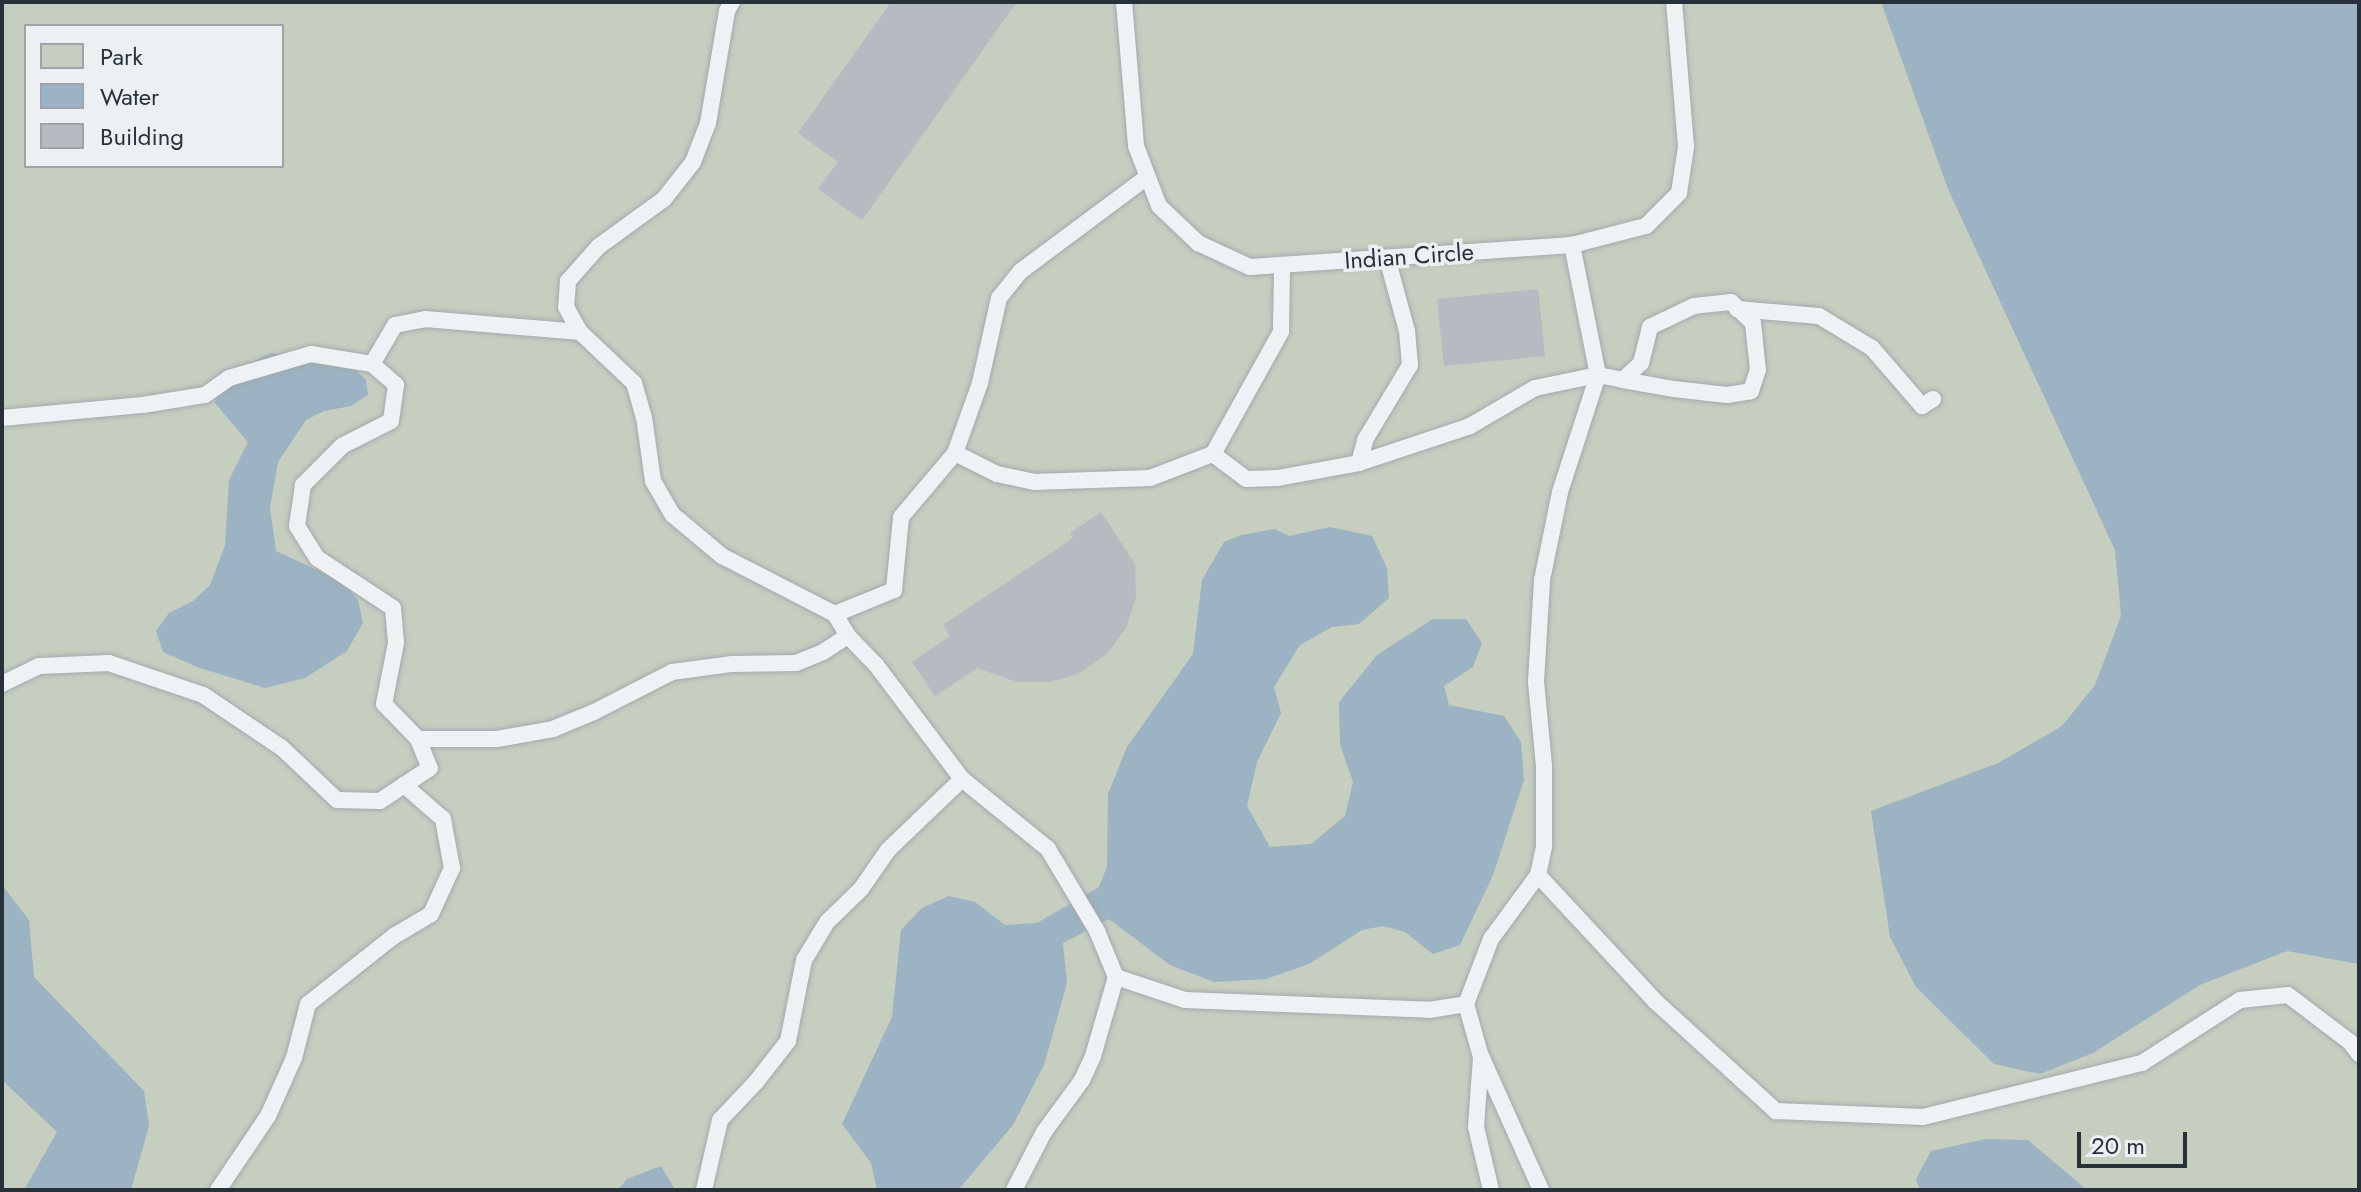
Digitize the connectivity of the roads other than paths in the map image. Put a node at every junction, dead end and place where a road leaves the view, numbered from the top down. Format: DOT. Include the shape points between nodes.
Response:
graph roads {
  1 [pos="1124,2"];
  2 [pos="1674,2"];
  3 [pos="729,5"];
  4 [pos="1147,177"];
  5 [pos="1572,245"];
  6 [pos="1387,258"];
  7 [pos="1282,265"];
  8 [pos="1737,309"];
  9 [pos="580,332"];
  10 [pos="372,364"];
  11 [pos="1598,375"];
  12 [pos="1623,380"];
  13 [pos="1933,399"];
  14 [pos="2,418"];
  15 [pos="955,453"];
  16 [pos="1213,454"];
  17 [pos="1359,463"];
  18 [pos="835,614"];
  19 [pos="848,636"];
  20 [pos="2,684"];
  21 [pos="418,739"];
  22 [pos="962,779"];
  23 [pos="404,785"];
  24 [pos="1538,875"];
  25 [pos="1116,977"];
  26 [pos="1466,1004"];
  27 [pos="2359,1054"];
  28 [pos="1481,1057"];
  29 [pos="218,1190"];
  30 [pos="704,1190"];
  31 [pos="1014,1190"];
  32 [pos="1491,1190"];
  33 [pos="1541,1190"];
  1 -- 4 [label="lane, Indian Circle" via="1136,146"];
  2 -- 5 [label="lane, Indian Circle" via="1686,147 1679,193 1646,226"];
  3 -- 9 [label="lane" via="708,123 693,162 664,199 599,246 568,281 566,307"];
  4 -- 7 [label="lane, Indian Circle" via="1159,206 1198,243 1250,267"];
  4 -- 15 [label="lane" via="1021,271 999,298 980,383"];
  5 -- 6 [label="lane, Indian Circle"];
  5 -- 11 [label="lane"];
  6 -- 7 [label="lane, Indian Circle"];
  6 -- 17 [label="lane" via="1407,331 1410,365 1365,440"];
  7 -- 16 [label="lane" via="1281,332"];
  8 -- 12 [label="lane" via="1731,302 1694,306 1650,327 1641,363"];
  8 -- 12 [label="lane" via="1753,323 1758,370 1751,391 1727,395"];
  8 -- 13 [label="lane" via="1819,316 1872,348 1922,406"];
  9 -- 10 [label="lane" via="425,319 395,325"];
  9 -- 18 [label="lane" via="634,383 653,481 673,515 722,556"];
  10 -- 14 [label="lane" via="311,354 229,378 205,395"];
  10 -- 21 [label="lane" via="396,385 391,421 342,446 303,485 297,526 317,558 393,608 396,643 384,704"];
  11 -- 12 [label="lane"];
  11 -- 17 [label="lane" via="1535,388 1470,426"];
  11 -- 24 [label="lane" via="1560,492 1542,580 1536,682 1544,846"];
  15 -- 16 [label="lane" via="997,474 1034,482 1150,478"];
  15 -- 18 [label="lane" via="901,517 894,590"];
  16 -- 17 [label="lane" via="1246,479 1291,477"];
  18 -- 19 [label="lane"];
  19 -- 21 [label="lane" via="796,663 672,672 553,729 497,739"];
  19 -- 22 [label="lane"];
  20 -- 23 [label="lane" via="39,666 109,663 203,695 282,748 337,800 380,801"];
  21 -- 23 [label="lane" via="430,768"];
  22 -- 25 [label="lane" via="1048,849 1097,931"];
  22 -- 30 [label="lane" via="888,850 861,889 827,922 804,960 788,1041 720,1120"];
  23 -- 29 [label="lane" via="443,819 452,868 431,914 394,936 308,1004 294,1058 268,1116"];
  24 -- 26 [label="lane" via="1491,939"];
  24 -- 27 [label="lane" via="1655,1001 1776,1111 1923,1117 2142,1063 2240,1000 2288,995"];
  25 -- 26 [label="lane" via="1185,1000 1429,1010"];
  25 -- 31 [label="lane" via="1082,1080 1044,1132"];
  26 -- 28 [label="lane"];
  28 -- 32 [label="lane" via="1476,1127"];
  28 -- 33 [label="lane"];
}
